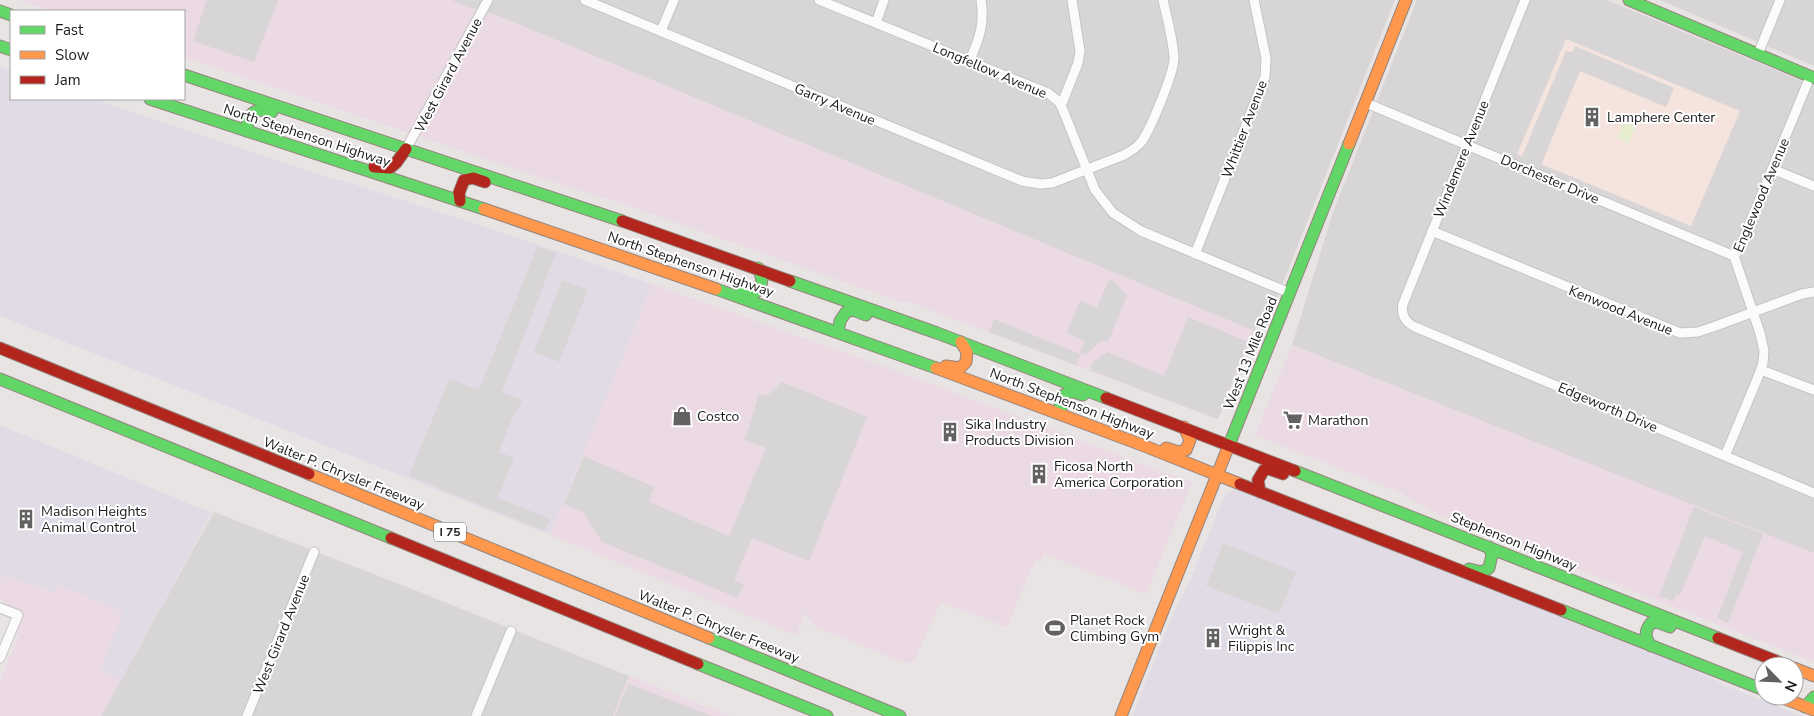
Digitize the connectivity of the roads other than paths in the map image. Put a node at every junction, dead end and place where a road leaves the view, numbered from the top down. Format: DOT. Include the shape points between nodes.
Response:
graph roads {
  1 [pos="488,0"];
  2 [pos="585,0"];
  3 [pos="674,0"];
  4 [pos="820,0"];
  5 [pos="884,0"];
  6 [pos="981,0"];
  7 [pos="1072,0"];
  8 [pos="1163,0"];
  9 [pos="1254,0"];
  10 [pos="1406,0"];
  11 [pos="1525,0"];
  12 [pos="1629,0"];
  13 [pos="1780,0"];
  14 [pos="1652,4"];
  15 [pos="876,23"];
  16 [pos="661,32"];
  17 [pos="1758,54"];
  18 [pos="970,60"];
  19 [pos="185,75"];
  20 [pos="1812,77"];
  21 [pos="153,100"];
  22 [pos="1366,103"];
  23 [pos="1061,106"];
  24 [pos="246,131"];
  25 [pos="363,135"];
  26 [pos="1467,144"];
  27 [pos="292,147"];
  28 [pos="406,149"];
  29 [pos="1772,169"];
  30 [pos="1086,170"];
  31 [pos="1814,186"];
  32 [pos="460,201"];
  33 [pos="576,206"];
  34 [pos="1432,231"];
  35 [pos="1195,254"];
  36 [pos="1734,256"];
  37 [pos="758,268"];
  38 [pos="659,269"];
  39 [pos="1290,292"];
  40 [pos="1814,292"];
  41 [pos="1752,312"];
  42 [pos="889,315"];
  43 [pos="1404,318"];
  44 [pos="838,332"];
  45 [pos="961,342"];
  46 [pos="0,348"];
  47 [pos="919,363"];
  48 [pos="1761,370"];
  49 [pos="0,379"];
  50 [pos="1814,390"];
  51 [pos="1062,415"];
  52 [pos="1156,417"];
  53 [pos="1084,423"];
  54 [pos="1184,427"];
  55 [pos="1228,445"];
  56 [pos="1726,456"];
  57 [pos="1216,475"];
  58 [pos="1260,492"];
  59 [pos="1814,493"];
  60 [pos="1367,500"];
  61 [pos="1343,524"];
  62 [pos="1489,547"];
  63 [pos="314,552"];
  64 [pos="0,608"];
  65 [pos="510,631"];
  66 [pos="1651,646"];
  67 [pos="1758,654"];
  68 [pos="1763,656"];
  69 [pos="0,658"];
  70 [pos="1754,686"];
  71 [pos="1814,696"];
  72 [pos="1810,709"];
  73 [pos="247,716"];
  74 [pos="476,716"];
  75 [pos="828,716"];
  76 [pos="900,716"];
  77 [pos="1121,716"];
  1 -- 28 [label="street, West Girard Avenue"];
  2 -- 16 [label="street, Garry Avenue"];
  3 -- 16 [label="street"];
  4 -- 15 [label="street, Longfellow Avenue"];
  5 -- 15 [label="street"];
  6 -- 18 [label="street" via="982,28"];
  7 -- 23 [label="street" via="1080,51"];
  8 -- 30 [label="street, Garry Avenue" via="1173,65 1147,132 1129,152"];
  9 -- 35 [label="street, Whittier Avenue" via="1266,58 1265,77"];
  10 -- 22 [label="main road, West 13 Mile Road"];
  11 -- 26 [label="street, Windemere Avenue"];
  12 -- 14 [label="main road"];
  13 -- 17 [label="street"];
  14 -- 17 [label="main road"];
  15 -- 18 [label="street, Longfellow Avenue"];
  16 -- 30 [label="street, Garry Avenue" via="1022,181 1052,183"];
  17 -- 20 [label="main road"];
  18 -- 23 [label="street, Longfellow Avenue" via="1048,93"];
  19 -- 25 [label="main road, North Stephenson Highway"];
  20 -- 29 [label="street, Englewood Avenue"];
  21 -- 24 [label="main road, North Stephenson Highway"];
  22 -- 26 [label="street, Dorchester Drive"];
  22 -- 39 [label="main road, West 13 Mile Road"];
  23 -- 30 [label="street, Longfellow Avenue"];
  24 -- 25 [label="main road" via="249,117 261,109 339,134"];
  24 -- 27 [label="main road, North Stephenson Highway"];
  25 -- 28 [label="main road, North Stephenson Highway"];
  26 -- 34 [label="street, Windemere Avenue"];
  26 -- 36 [label="street, Dorchester Drive"];
  27 -- 28 [label="main road" via="312,147 384,170 397,163"];
  27 -- 32 [label="main road, North Stephenson Highway"];
  28 -- 33 [label="main road, North Stephenson Highway"];
  29 -- 31 [label="street"];
  29 -- 36 [label="street, Englewood Avenue"];
  30 -- 35 [label="street, Longfellow Avenue" via="1104,203 1122,220"];
  32 -- 33 [label="main road" via="464,180 473,178 551,204"];
  32 -- 38 [label="main road, North Stephenson Highway"];
  33 -- 37 [label="main road, North Stephenson Highway"];
  34 -- 41 [label="street, Kenwood Avenue" via="1676,332 1698,332"];
  34 -- 43 [label="street, Windemere Avenue" via="1403,304"];
  35 -- 39 [label="street, Longfellow Avenue"];
  36 -- 41 [label="street, Englewood Avenue"];
  37 -- 38 [label="main road" via="764,277 763,284 754,294 680,270"];
  37 -- 42 [label="main road, North Stephenson Highway"];
  38 -- 44 [label="main road, North Stephenson Highway"];
  39 -- 55 [label="main road, West 13 Mile Road"];
  40 -- 41 [label="street, Kenwood Avenue"];
  41 -- 48 [label="street, Englewood Avenue" via="1762,342"];
  42 -- 44 [label="main road" via="879,320 850,310 842,317"];
  42 -- 45 [label="main road, North Stephenson Highway"];
  43 -- 56 [label="street, Edgeworth Drive" via="1415,327"];
  44 -- 47 [label="main road, North Stephenson Highway"];
  45 -- 47 [label="main road" via="968,355 963,367"];
  45 -- 52 [label="main road, North Stephenson Highway"];
  46 -- 76 [label="main road, Walter P. Chrysler Freeway / I 75"];
  47 -- 51 [label="main road, North Stephenson Highway"];
  48 -- 50 [label="street"];
  48 -- 56 [label="street, Englewood Avenue"];
  49 -- 75 [label="main road, I 75"];
  51 -- 52 [label="main road" via="1062,398 1071,391 1142,418"];
  51 -- 53 [label="main road, North Stephenson Highway"];
  52 -- 54 [label="main road, North Stephenson Highway"];
  53 -- 54 [label="main road" via="1112,427 1181,453 1190,440"];
  53 -- 57 [label="main road, North Stephenson Highway"];
  54 -- 55 [label="main road, North Stephenson Highway"];
  55 -- 57 [label="main road, West 13 Mile Road"];
  55 -- 60 [label="main road, Stephenson Highway"];
  56 -- 59 [label="street, Edgeworth Drive"];
  57 -- 58 [label="main road"];
  57 -- 77 [label="main road, West 13 Mile Road"];
  58 -- 60 [label="main road" via="1258,480 1264,470 1269,469 1348,500"];
  58 -- 61 [label="main road"];
  60 -- 62 [label="main road, Stephenson Highway"];
  61 -- 62 [label="main road" via="1366,528 1477,572 1486,571 1491,565"];
  61 -- 66 [label="main road"];
  62 -- 67 [label="main road, Stephenson Highway"];
  63 -- 73 [label="street, West Girard Avenue"];
  64 -- 69 [label="street" via="18,615"];
  65 -- 74 [label="street"];
  66 -- 67 [label="main road" via="1644,633 1651,623 1658,622 1733,652"];
  66 -- 70 [label="main road"];
  67 -- 68 [label="main road, Stephenson Highway"];
  71 -- 72 [label="main road"];
}
